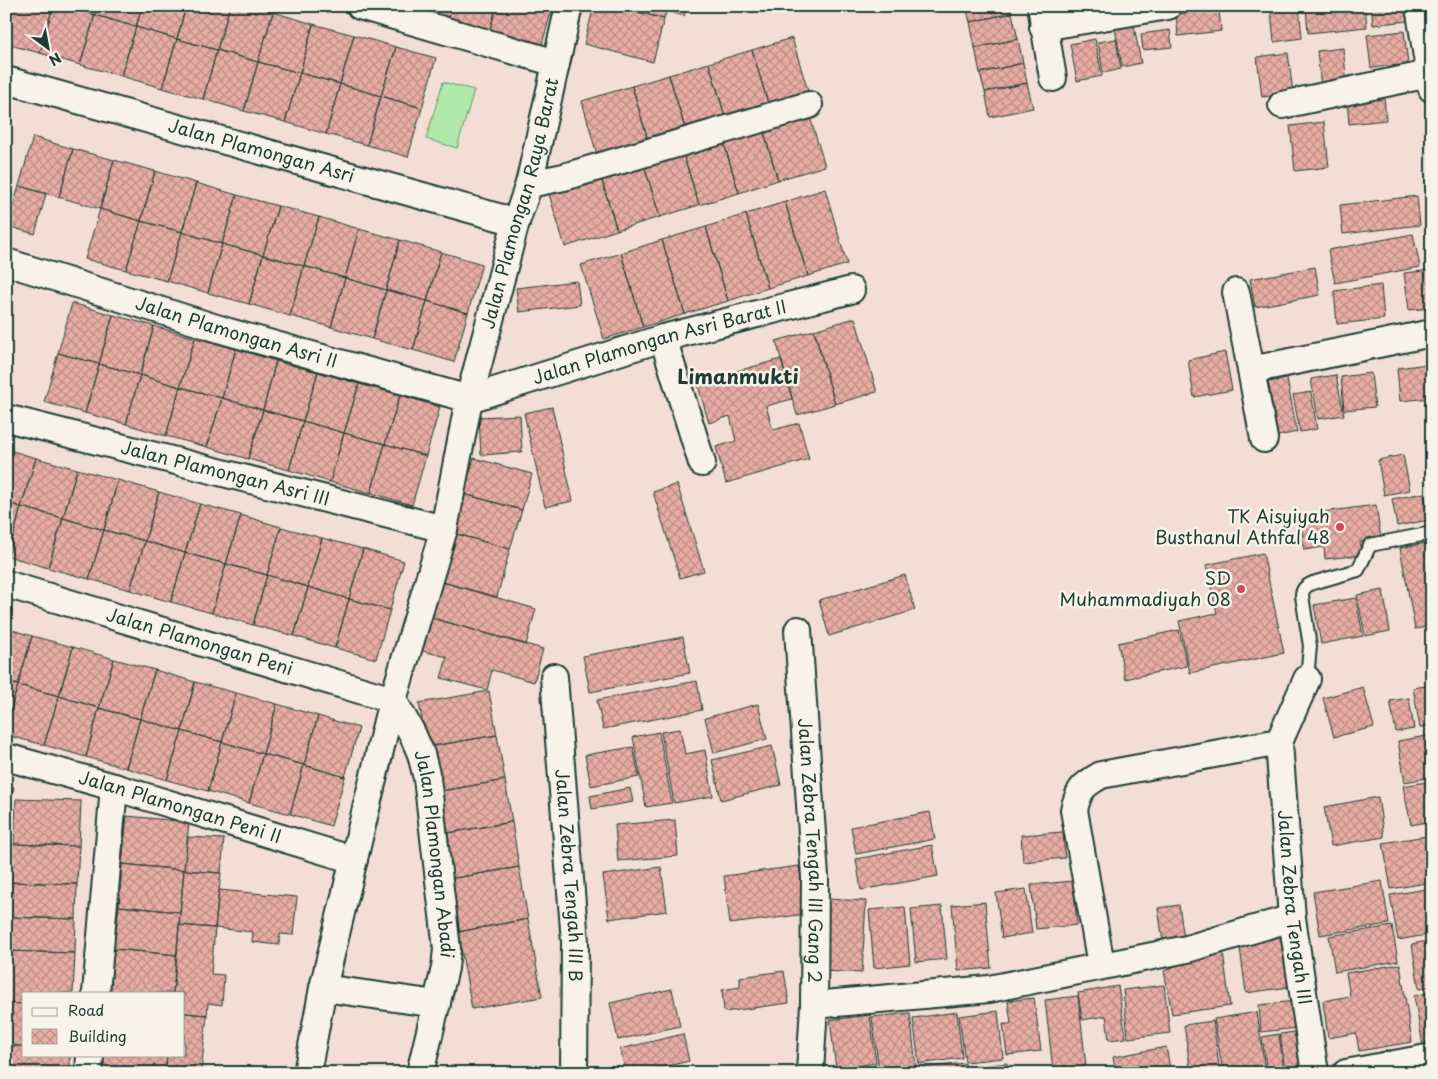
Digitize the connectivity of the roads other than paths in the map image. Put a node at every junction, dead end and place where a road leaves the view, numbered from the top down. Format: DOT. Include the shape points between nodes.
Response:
graph roads {
  1 [pos="360,6"];
  2 [pos="569,6"];
  3 [pos="1168,6"];
  4 [pos="1419,6"];
  5 [pos="1042,16"];
  6 [pos="556,62"];
  7 [pos="1053,78"];
  8 [pos="6,80"];
  9 [pos="1430,82"];
  10 [pos="6,84"];
  11 [pos="809,105"];
  12 [pos="1282,105"];
  13 [pos="529,184"];
  14 [pos="516,222"];
  15 [pos="6,262"];
  16 [pos="851,290"];
  17 [pos="1236,292"];
  18 [pos="1432,333"];
  19 [pos="663,338"];
  20 [pos="1251,370"];
  21 [pos="469,399"];
  22 [pos="6,418"];
  23 [pos="1264,439"];
  24 [pos="702,463"];
  25 [pos="444,529"];
  26 [pos="1432,533"];
  27 [pos="6,584"];
  28 [pos="798,630"];
  29 [pos="554,678"];
  30 [pos="1307,679"];
  31 [pos="393,700"];
  32 [pos="1280,742"];
  33 [pos="6,757"];
  34 [pos="114,787"];
  35 [pos="354,860"];
  36 [pos="1292,918"];
  37 [pos="1101,965"];
  38 [pos="323,988"];
  39 [pos="96,992"];
  40 [pos="437,1004"];
  41 [pos="814,1005"];
  42 [pos="90,1056"];
  43 [pos="1432,1057"];
  44 [pos="571,1072"];
  45 [pos="89,1073"];
  46 [pos="307,1073"];
  47 [pos="420,1073"];
  48 [pos="810,1073"];
  49 [pos="1315,1073"];
  50 [pos="1346,1073"];
  1 -- 6 [label="street"];
  2 -- 6 [label="street, Jalan Plamongan Raya Barat"];
  3 -- 5 [label="street"];
  4 -- 9 [label="street"];
  5 -- 7 [label="street"];
  6 -- 13 [label="street, Jalan Plamongan Raya Barat"];
  8 -- 10 [label="street"];
  8 -- 14 [label="street, Jalan Plamongan Asri"];
  9 -- 12 [label="street"];
  11 -- 13 [label="street" via="564,177"];
  13 -- 14 [label="street, Jalan Plamongan Raya Barat"];
  14 -- 21 [label="street, Jalan Plamongan Raya Barat"];
  15 -- 21 [label="street, Jalan Plamongan Asri II" via="229,332"];
  16 -- 19 [label="street, Jalan Plamongan Asri Barat II"];
  17 -- 20 [label="street"];
  18 -- 20 [label="street"];
  19 -- 21 [label="street, Jalan Plamongan Asri Barat II"];
  19 -- 24 [label="street"];
  20 -- 23 [label="street"];
  21 -- 25 [label="street"];
  22 -- 25 [label="street, Jalan Plamongan Asri III"];
  25 -- 31 [label="street"];
  26 -- 30 [label="lane" via="1370,546 1358,570 1310,584 1304,589 1302,596 1310,646"];
  27 -- 31 [label="street, Jalan Plamongan Peni"];
  28 -- 41 [label="street, Jalan Zebra Tengah III Gang 2" via="815,877"];
  29 -- 44 [label="street, Jalan Zebra Tengah III B" via="575,942"];
  30 -- 32 [label="street"];
  31 -- 35 [label="street"];
  31 -- 40 [label="street, Jalan Plamongan Abadi" via="412,733 427,778 447,949"];
  32 -- 36 [label="street, Jalan Zebra Tengah III"];
  32 -- 37 [label="street" via="1100,775 1078,793 1074,810"];
  33 -- 34 [label="street, Jalan Plamongan Peni II"];
  34 -- 35 [label="street, Jalan Plamongan Peni II"];
  34 -- 39 [label="street"];
  35 -- 38 [label="street"];
  36 -- 37 [label="street" via="1187,949"];
  36 -- 49 [label="street, Jalan Zebra Tengah III"];
  37 -- 41 [label="street" via="989,988"];
  38 -- 40 [label="street"];
  38 -- 46 [label="street"];
  40 -- 47 [label="street, Jalan Plamongan Abadi"];
  41 -- 48 [label="street, Jalan Zebra Tengah III Gang 2"];
  42 -- 45 [label="street"];
  43 -- 50 [label="street"];
}
